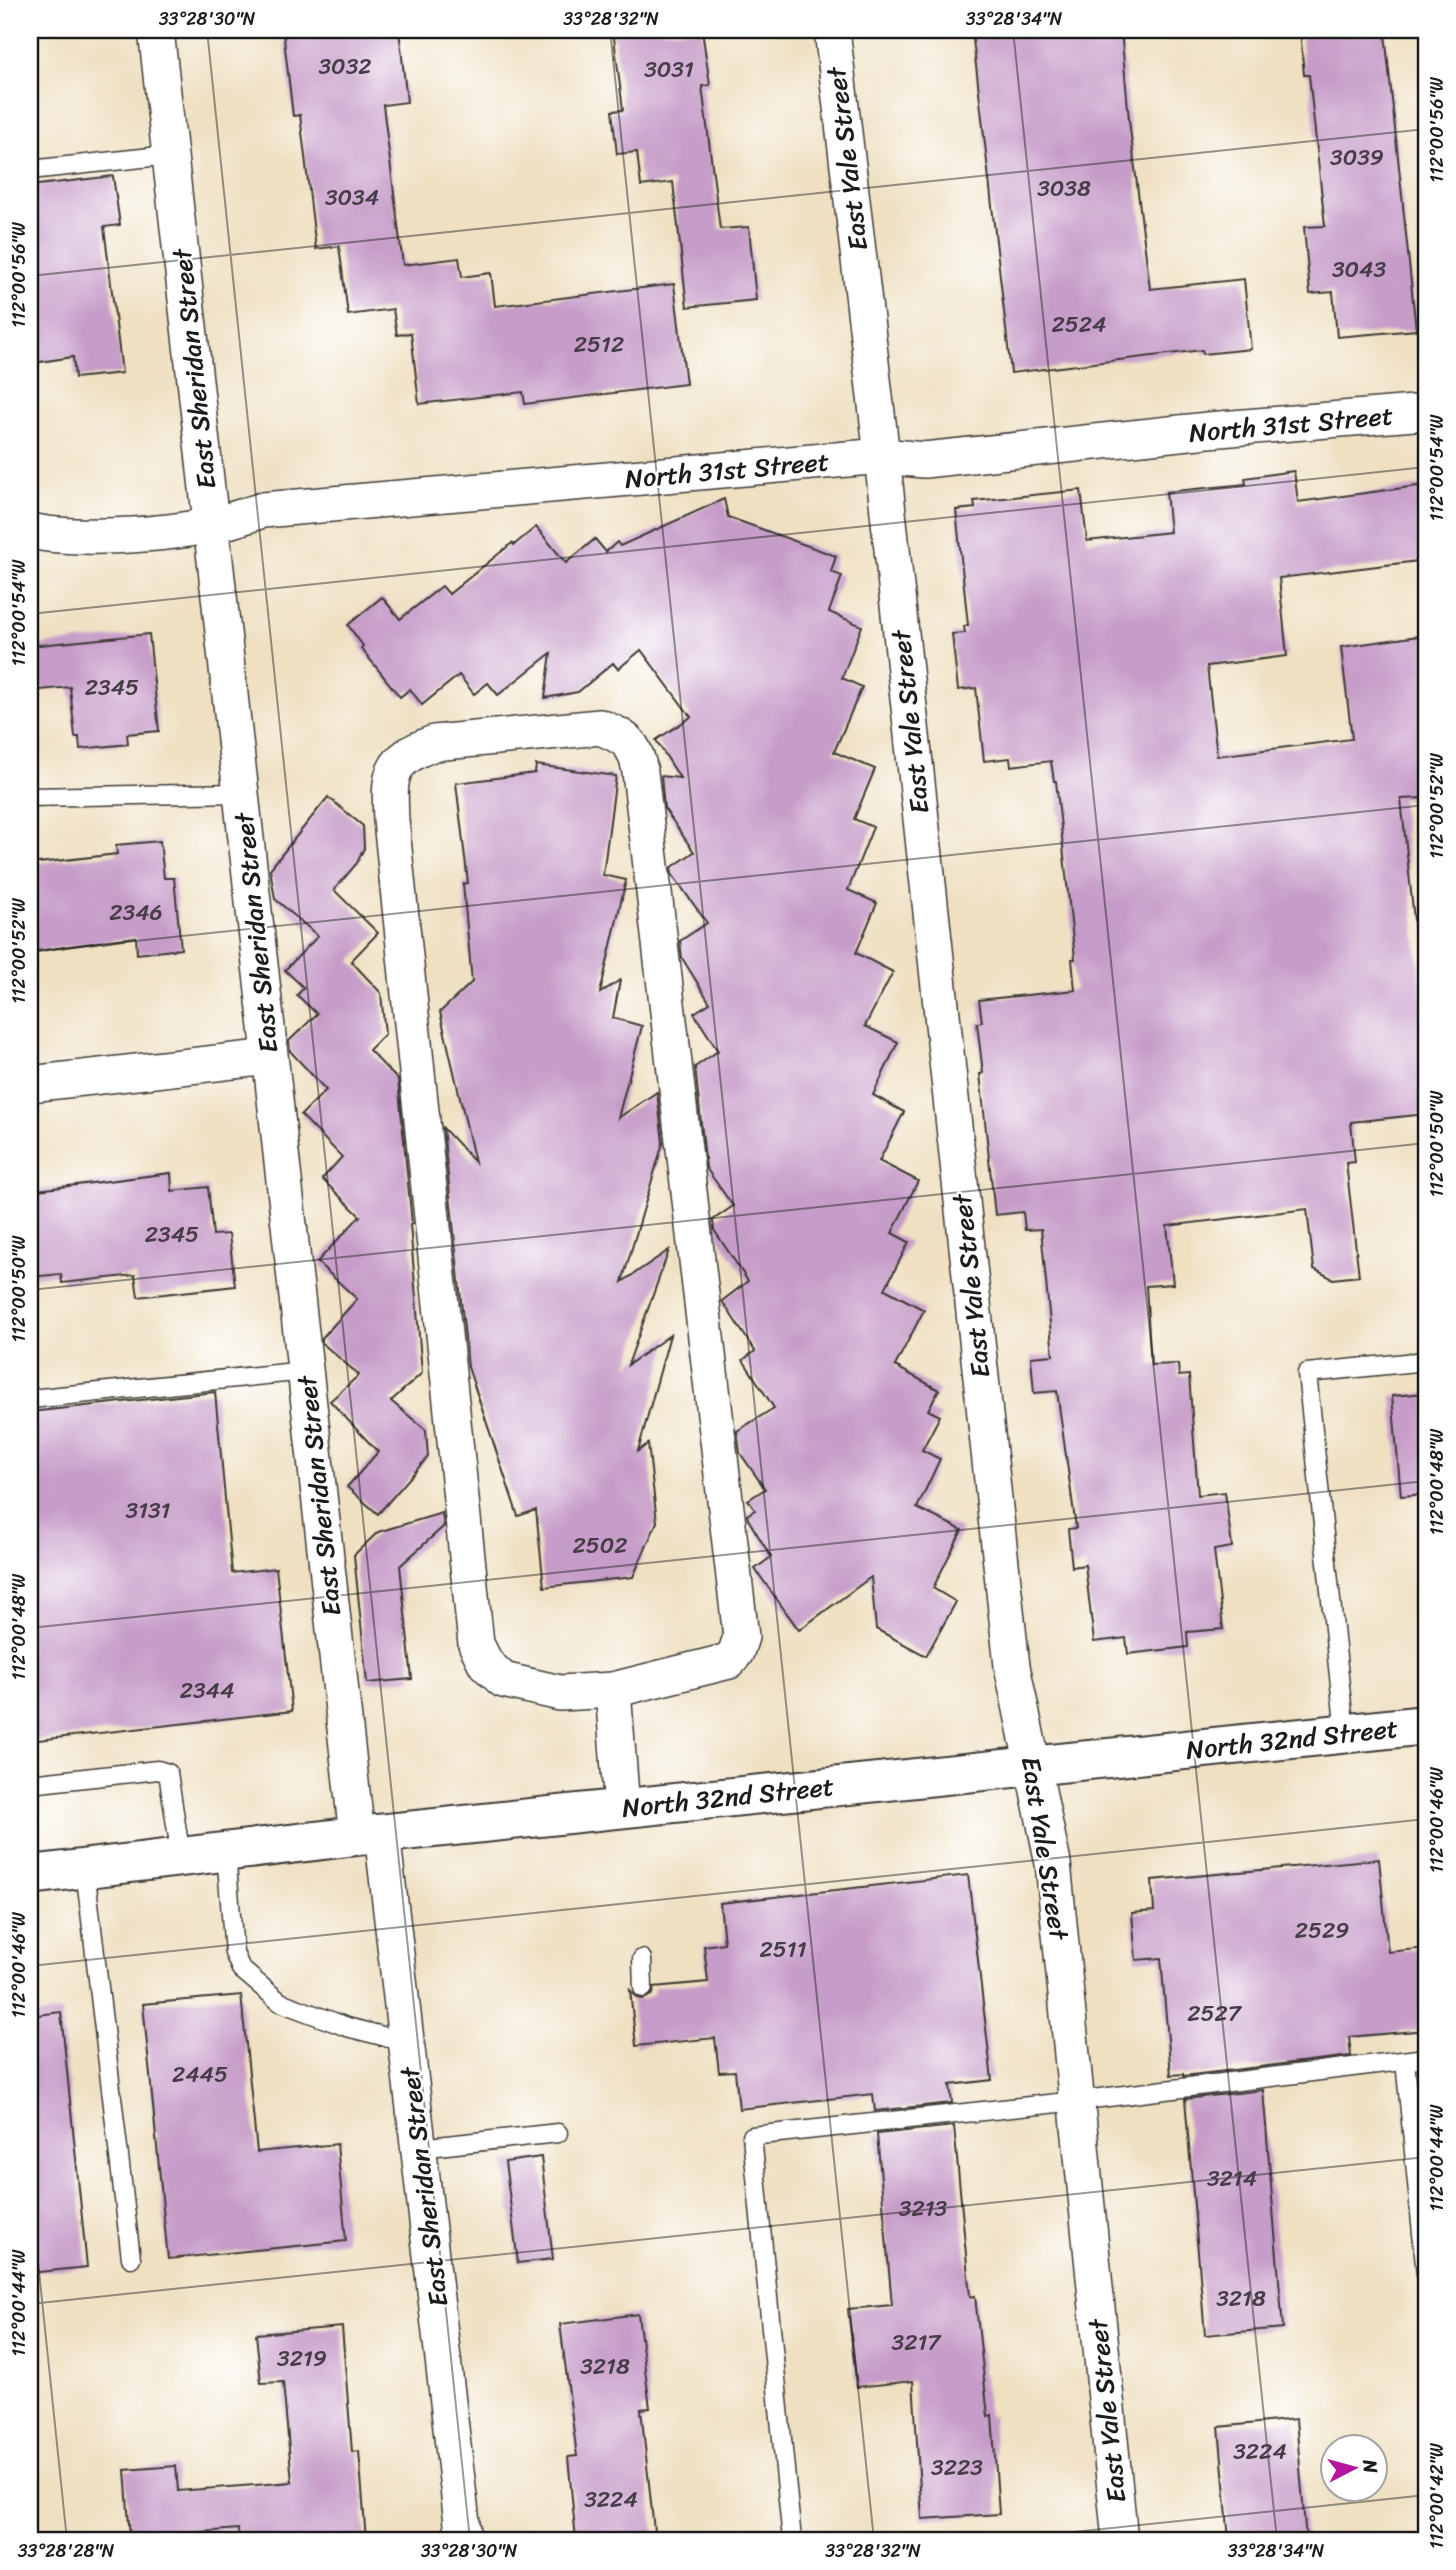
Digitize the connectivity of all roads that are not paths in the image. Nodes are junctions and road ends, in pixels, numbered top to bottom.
1 (156, 30) edge
2 (832, 30) edge
3 (170, 155) junction
4 (30, 170) edge
5 (1426, 412) edge
6 (882, 456) junction
7 (211, 525) junction
8 (30, 531) edge
9 (241, 793) junction
10 (30, 797) edge
11 (270, 1057) junction
12 (30, 1084) edge
13 (1426, 1361) edge
14 (305, 1371) junction
15 (30, 1399) edge
16 (613, 1690) junction
17 (1426, 1725) edge
18 (1345, 1733) junction
19 (1033, 1765) junction
20 (30, 1784) edge
21 (622, 1809) junction
22 (369, 1835) junction
23 (226, 1852) junction
24 (181, 1857) junction
25 (85, 1869) junction
26 (30, 1875) edge
27 (642, 1959) dead end
28 (643, 1988) dead end
29 (407, 2042) junction
30 (1426, 2058) edge
31 (1405, 2061) junction
32 (1076, 2101) junction
33 (558, 2133) dead end
34 (419, 2148) junction
35 (131, 2258) dead end
36 (1426, 2274) edge
37 (464, 2540) edge
38 (792, 2540) edge
39 (1119, 2540) edge

1 - 3 street, East Sheridan Street
2 - 6 street, East Yale Street
3 - 4 lane
3 - 7 street, East Sheridan Street
5 - 6 street, North 31st Street
6 - 7 street, North 31st Street
6 - 19 street, East Yale Street
7 - 8 street, North 31st Street
7 - 9 street, East Sheridan Street
9 - 10 lane
9 - 11 street, East Sheridan Street
11 - 12 street
11 - 14 street, East Sheridan Street
13 - 18 lane
14 - 15 lane
14 - 22 street, East Sheridan Street
16 - 16 street
16 - 21 street
17 - 18 main road, North 32nd Street
18 - 19 main road, North 32nd Street
19 - 21 main road, North 32nd Street
19 - 32 street, East Yale Street
20 - 24 lane
21 - 22 main road, North 32nd Street
22 - 23 main road, North 32nd Street
22 - 29 street, East Sheridan Street
23 - 24 main road, North 32nd Street
23 - 29 lane
24 - 25 main road, North 32nd Street
25 - 26 main road, North 32nd Street
25 - 35 lane
27 - 28 lane
29 - 34 street, East Sheridan Street
30 - 31 lane
31 - 32 lane
31 - 36 lane
32 - 38 lane
32 - 39 street, East Yale Street
33 - 34 lane
34 - 37 street, East Sheridan Street

